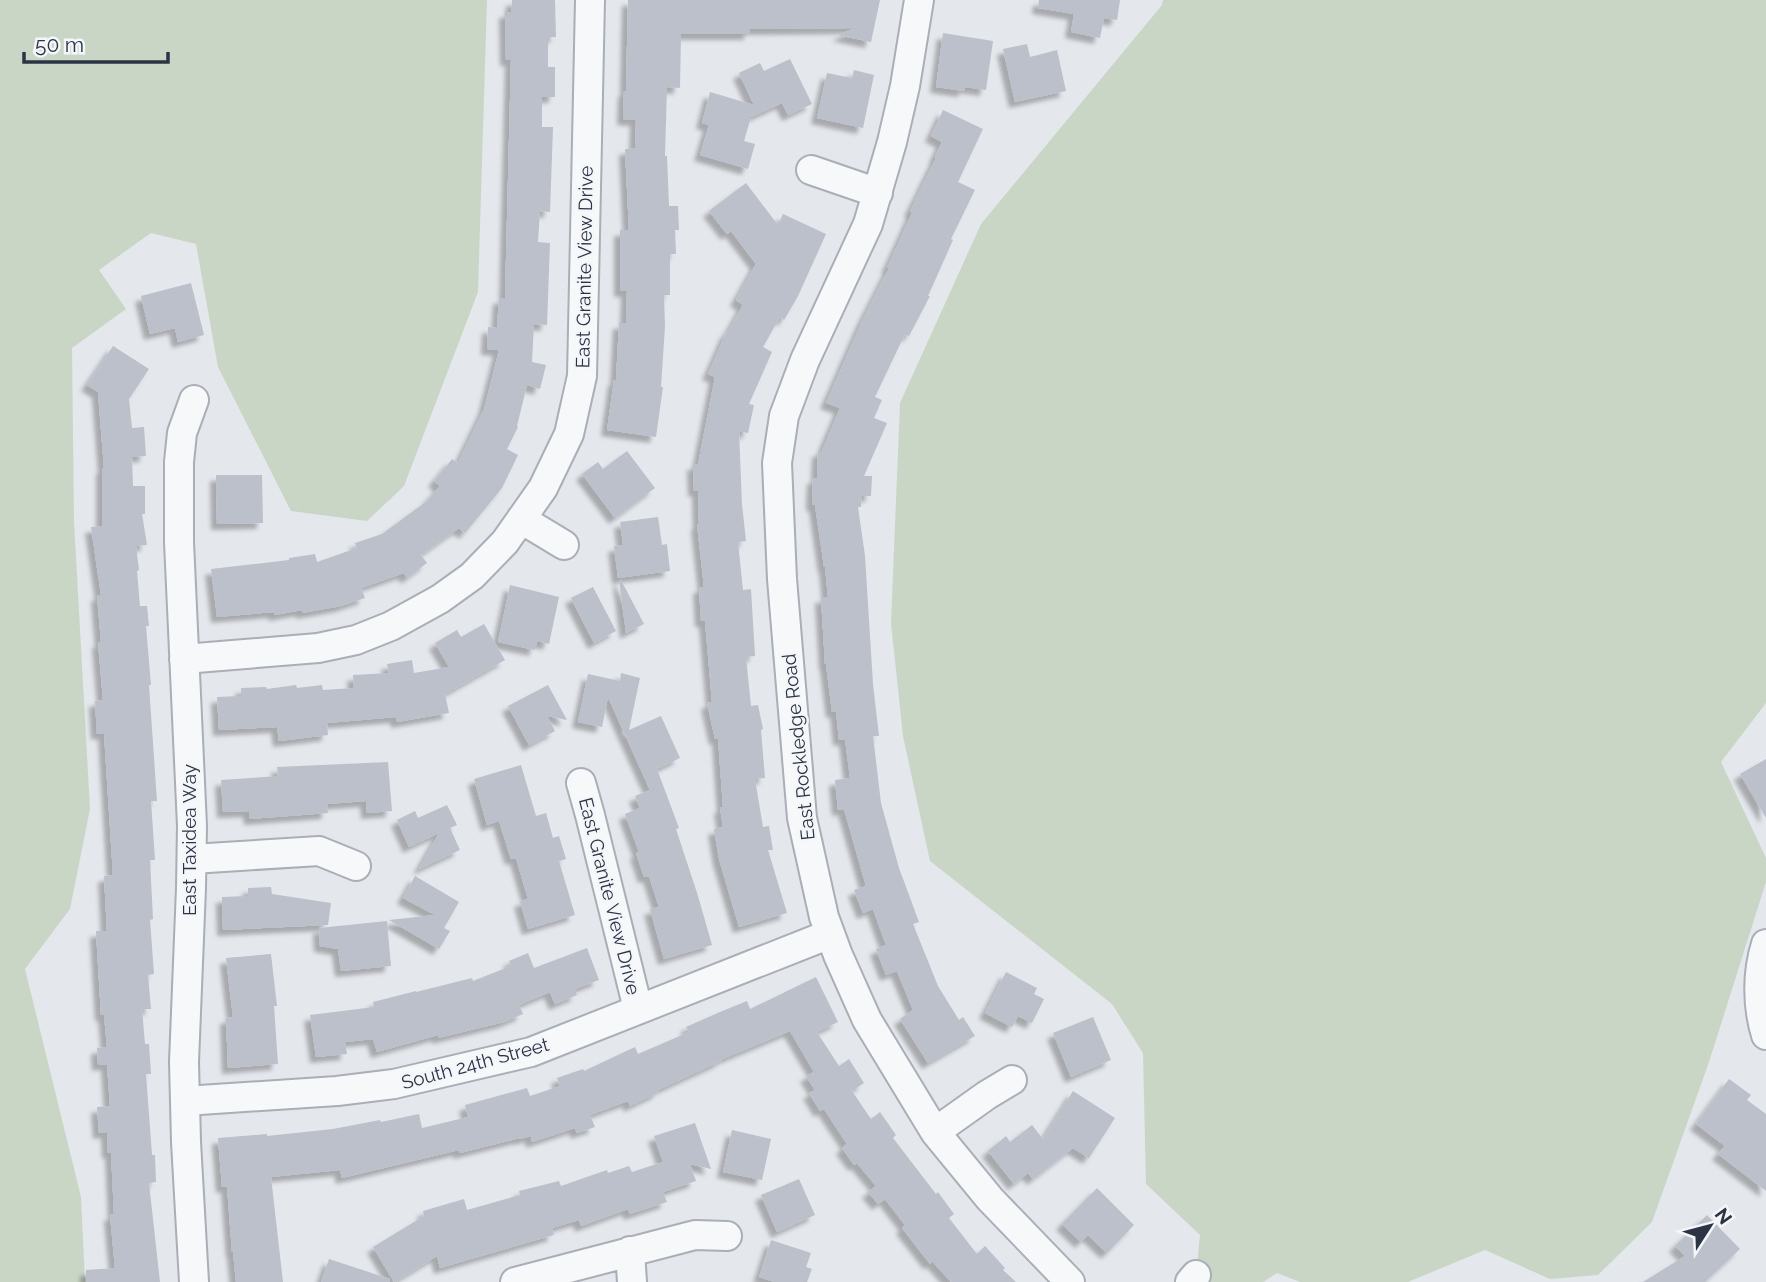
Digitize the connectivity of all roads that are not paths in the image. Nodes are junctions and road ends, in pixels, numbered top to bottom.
1 (590, 0) edge
2 (919, 0) edge
3 (811, 170) dead end
4 (878, 193) junction
5 (194, 400) dead end
6 (521, 519) junction
7 (564, 545) dead end
8 (184, 659) junction
9 (581, 783) dead end
10 (191, 859) junction
11 (356, 866) dead end
12 (830, 934) junction
13 (1766, 944) edge
14 (638, 1009) junction
15 (1766, 1035) edge
16 (1012, 1080) dead end
17 (185, 1101) junction
18 (935, 1132) junction
19 (727, 1236) dead end
20 (630, 1251) junction
21 (194, 1282) edge
22 (515, 1282) edge
23 (632, 1282) edge
24 (1070, 1282) edge

1 - 6 street, East Granite View Drive
2 - 4 street, East Rockledge Road
3 - 4 street
4 - 12 street, East Rockledge Road
5 - 8 street, East Taxidea Way
6 - 7 street
6 - 8 street, East Granite View Drive
8 - 10 street, East Taxidea Way
9 - 14 street, East Granite View Drive
10 - 11 street
10 - 17 street, East Taxidea Way
12 - 14 street, South 24th Street
12 - 18 street, East Rockledge Road
13 - 15 street
14 - 17 street, South 24th Street
16 - 18 street
17 - 21 street, East Taxidea Way
18 - 24 street, East Rockledge Road
19 - 20 street
20 - 22 street
20 - 23 street

